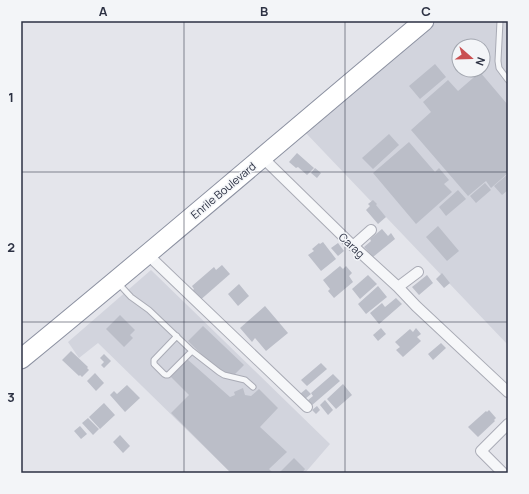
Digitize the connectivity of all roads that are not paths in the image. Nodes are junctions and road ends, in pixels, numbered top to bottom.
1 (424, 21) edge
2 (500, 21) edge
3 (508, 80) edge
4 (262, 157) junction
5 (371, 230) dead end
6 (353, 246) junction
7 (147, 254) junction
8 (418, 272) dead end
9 (107, 288) junction
10 (398, 288) junction
11 (177, 336) junction
12 (192, 350) junction
13 (21, 359) edge
14 (506, 386) edge
15 (253, 387) dead end
16 (308, 407) dead end
17 (508, 424) edge
18 (503, 473) edge

1 - 4 highway, Enrile Boulevard
2 - 3 lane
4 - 6 street, Carag
4 - 7 highway, Enrile Boulevard
5 - 6 street
6 - 10 street, Carag
7 - 9 highway, Enrile Boulevard
7 - 16 street
8 - 10 street
9 - 11 lane
9 - 13 highway, Enrile Boulevard
10 - 14 street, Carag
11 - 12 lane
11 - 12 lane
12 - 15 lane
17 - 18 street

